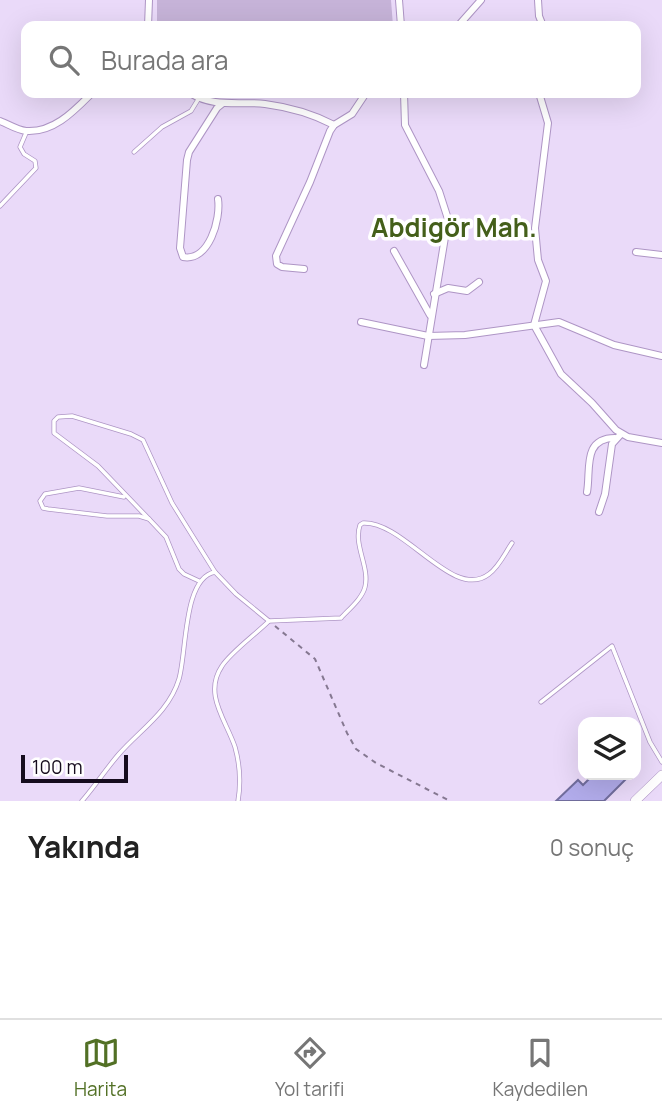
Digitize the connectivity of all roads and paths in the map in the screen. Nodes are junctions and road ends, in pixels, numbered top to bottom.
1 (149, 0) edge
2 (399, 0) edge
3 (481, 0) edge
4 (538, 0) edge
5 (148, 21) edge
6 (401, 21) edge
7 (462, 21) edge
8 (541, 21) edge
9 (87, 98) edge
10 (200, 98) joint
11 (363, 98) edge
12 (404, 98) edge
13 (540, 98) edge
14 (222, 104) junction
15 (0, 121) edge
16 (334, 125) junction
17 (27, 131) junction
18 (134, 152) dead end
19 (218, 199) dead end
20 (0, 206) edge
21 (394, 251) dead end
22 (636, 252) dead end
23 (662, 255) edge
24 (304, 269) dead end
25 (479, 282) dead end
26 (434, 294) junction
27 (431, 317) junction
28 (360, 322) dead end
29 (534, 325) junction
30 (428, 336) junction
31 (662, 356) edge
32 (424, 365) dead end
33 (618, 436) junction
34 (662, 443) edge
35 (587, 492) dead end
36 (127, 498) junction
37 (599, 512) dead end
38 (149, 519) junction
39 (512, 543) dead end
40 (215, 572) junction
41 (199, 581) junction
42 (269, 621) junction
43 (541, 702) dead end
44 (662, 762) edge
45 (662, 775) edge
46 (82, 801) edge
47 (238, 801) edge
48 (450, 801) edge
49 (635, 801) edge

1 - 5 street
2 - 6 street
3 - 7 street
4 - 8 street
9 - 17 street
10 - 14 street
10 - 18 lane
11 - 16 street
12 - 26 street
13 - 29 street
14 - 16 street
14 - 19 street
15 - 17 street
16 - 24 street
17 - 20 lane
21 - 27 street
22 - 23 street
25 - 26 street
26 - 27 street
27 - 30 street
28 - 30 street
29 - 30 street
29 - 31 street
29 - 33 street
30 - 32 street
33 - 34 street
33 - 35 street
33 - 37 street
36 - 38 lane
36 - 38 lane
36 - 40 lane
38 - 41 lane
39 - 42 lane
40 - 41 lane
40 - 42 lane
41 - 46 lane
42 - 47 lane
42 - 48 path
43 - 44 lane
45 - 49 main road

